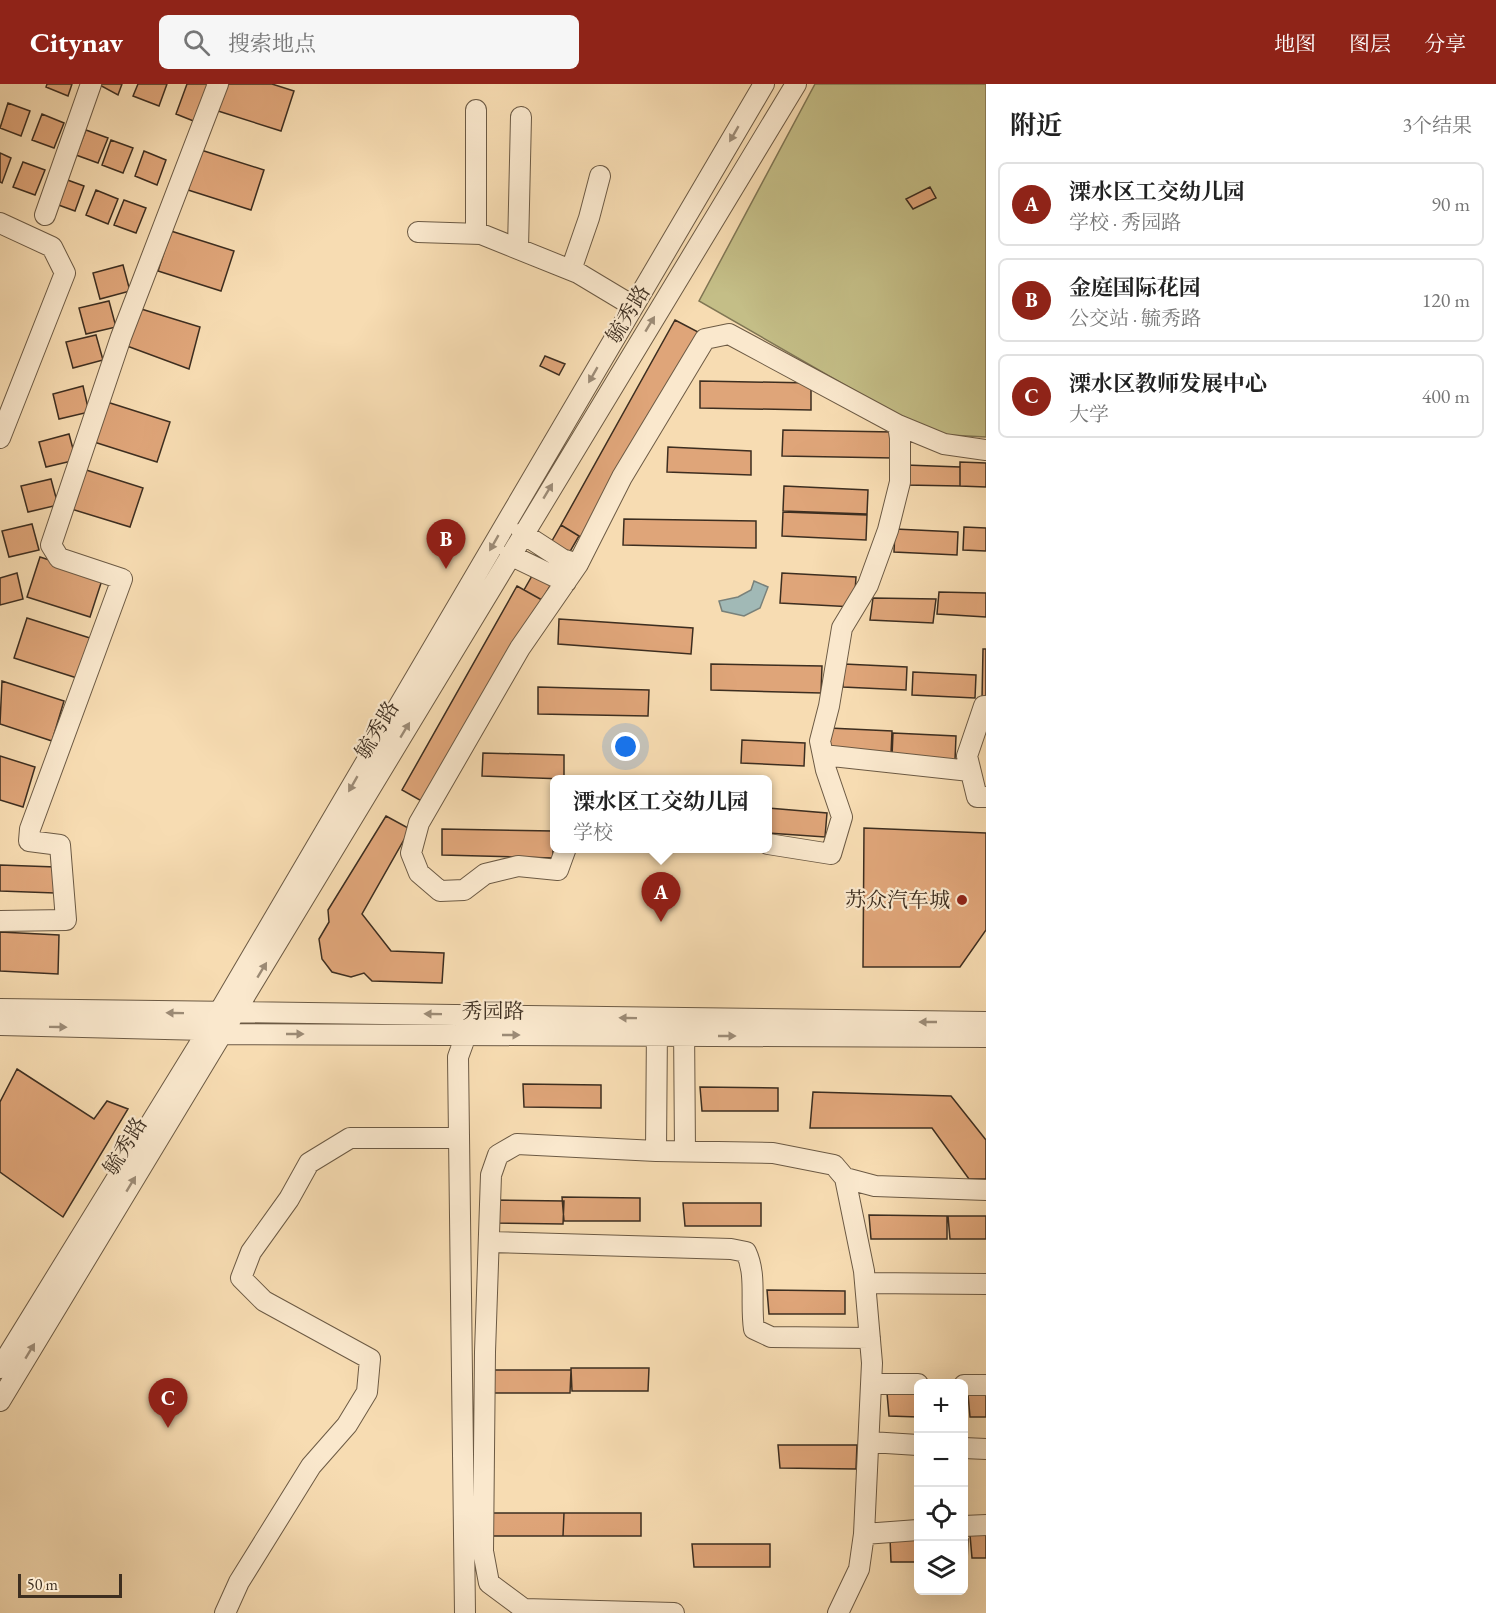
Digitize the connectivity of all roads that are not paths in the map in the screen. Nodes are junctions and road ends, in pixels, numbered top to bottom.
1 (91, 84) edge
2 (218, 84) edge
3 (764, 84) edge
4 (796, 84) edge
5 (476, 110) dead end
6 (521, 117) dead end
7 (600, 176) dead end
8 (45, 215) dead end
9 (0, 223) edge
10 (418, 232) dead end
11 (476, 234) junction
12 (518, 248) junction
13 (571, 270) junction
14 (633, 306) junction
15 (898, 425) junction
16 (0, 438) edge
17 (986, 450) edge
18 (522, 533) junction
19 (510, 555) junction
20 (578, 564) junction
21 (566, 582) junction
22 (986, 706) edge
23 (823, 755) junction
24 (970, 771) junction
25 (986, 797) edge
26 (772, 845) edge
27 (564, 853) edge
28 (0, 921) edge
29 (0, 1009) edge
30 (228, 1012) junction
31 (986, 1022) edge
32 (0, 1025) edge
33 (656, 1027) junction
34 (684, 1027) junction
35 (214, 1032) junction
36 (466, 1035) junction
37 (986, 1037) edge
38 (459, 1138) junction
39 (657, 1151) junction
40 (685, 1151) junction
41 (845, 1178) junction
42 (986, 1190) edge
43 (489, 1242) junction
44 (865, 1283) junction
45 (986, 1284) edge
46 (870, 1338) junction
47 (0, 1368) edge
48 (872, 1384) junction
49 (914, 1384) edge
50 (968, 1385) edge
51 (986, 1385) edge
52 (0, 1401) edge
53 (870, 1442) junction
54 (914, 1445) edge
55 (968, 1448) edge
56 (986, 1449) edge
57 (986, 1525) edge
58 (968, 1526) edge
59 (914, 1530) edge
60 (864, 1534) junction
61 (225, 1613) edge
62 (465, 1613) edge
63 (674, 1613) edge
64 (838, 1613) edge

1 - 8 street
2 - 28 street
3 -> 14 street, 毓秀路
18 -> 4 street, 毓秀路
5 - 11 street
6 - 12 street
7 - 13 street
9 - 16 street
10 - 11 street
11 - 12 street
12 - 13 street
13 - 14 street
14 -> 30 street, 毓秀路
15 - 17 street
15 - 20 street
15 - 23 street
18 - 19 street, 毓秀路
18 - 20 street
19 - 21 street
30 -> 19 street, 毓秀路
20 - 21 street
21 - 27 street
22 - 24 street
23 - 24 street
23 - 26 street
24 - 25 street
30 -> 29 street, 秀园路
33 -> 30 street, 秀园路
30 - 35 street, 毓秀路
31 -> 34 street, 秀园路
32 -> 35 street, 秀园路
33 - 34 street, 秀园路
36 -> 33 street, 秀园路
33 - 39 street
34 -> 37 street, 秀园路
34 - 40 street
35 -> 36 street, 秀园路
35 - 47 street, 毓秀路
52 -> 35 street, 毓秀路
36 - 38 street
38 - 61 street
38 - 62 street
39 - 40 street
39 - 43 street
40 - 41 street
41 - 42 street
41 - 44 street
43 - 46 street
43 - 63 street
44 - 45 street
44 - 46 street
46 - 48 street
48 - 49 street
48 - 53 street
50 - 51 street
53 - 54 street
53 - 60 street
55 - 56 street
57 - 58 street
59 - 60 street
60 - 64 street

